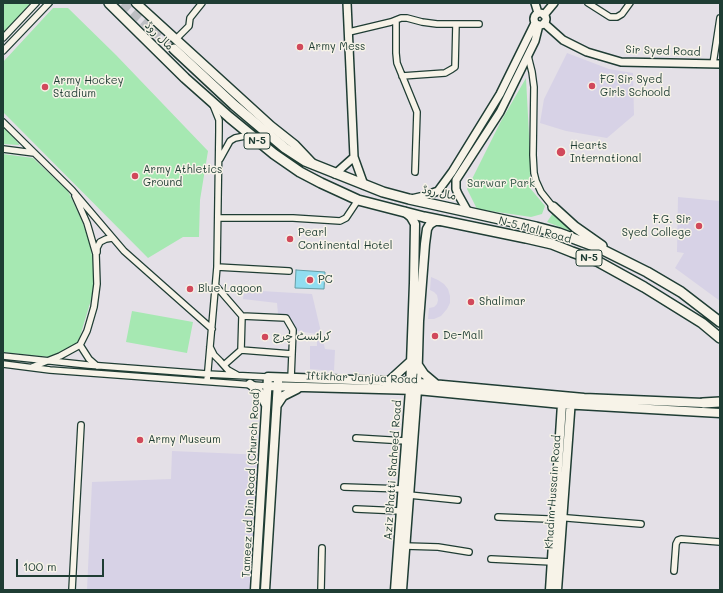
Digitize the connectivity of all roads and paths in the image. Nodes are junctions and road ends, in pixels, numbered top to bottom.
1 (36, 3) edge
2 (49, 3) edge
3 (109, 3) edge
4 (136, 3) edge
5 (202, 3) edge
6 (347, 3) edge
7 (535, 3) edge
8 (554, 3) edge
9 (588, 3) edge
10 (630, 3) edge
11 (541, 14) junction
12 (720, 18) edge
13 (396, 20) junction
14 (539, 23) junction
15 (456, 24) junction
16 (479, 24) dead end
17 (349, 32) junction
18 (178, 37) dead end
19 (3, 38) edge
20 (174, 49) tunnel mouth
21 (3, 51) edge
22 (528, 56) junction
23 (717, 64) edge
24 (402, 76) junction
25 (213, 103) junction
26 (3, 122) edge
27 (250, 135) junction
28 (3, 149) edge
29 (35, 153) junction
30 (354, 157) junction
31 (219, 160) junction
32 (313, 165) junction
33 (415, 172) dead end
34 (335, 174) junction
35 (364, 185) junction
36 (72, 190) junction
37 (409, 199) junction
38 (358, 200) junction
39 (553, 207) joint
40 (405, 212) junction
41 (468, 212) junction
42 (218, 218) junction
43 (441, 221) junction
44 (112, 238) junction
45 (96, 254) junction
46 (616, 256) junction
47 (217, 267) junction
48 (289, 271) dead end
49 (661, 281) junction
50 (216, 286) junction
51 (653, 292) junction
52 (710, 314) junction
53 (242, 316) junction
54 (720, 322) edge
55 (702, 323) junction
56 (212, 329) junction
57 (720, 338) edge
58 (80, 345) junction
59 (210, 347) junction
60 (241, 350) junction
61 (292, 354) junction
62 (3, 356) edge
63 (46, 361) junction
64 (414, 363) junction
65 (3, 364) edge
66 (224, 365) junction
67 (97, 366) junction
68 (30, 368) junction
69 (207, 374) junction
70 (239, 376) junction
71 (268, 377) junction
72 (278, 377) junction
73 (291, 378) junction
74 (207, 381) junction
75 (388, 382) junction
76 (250, 384) junction
77 (268, 386) junction
78 (438, 386) junction
79 (277, 387) junction
80 (414, 387) junction
81 (299, 388) junction
82 (568, 402) junction
83 (703, 402) joint
84 (720, 402) edge
85 (266, 405) junction
86 (276, 406) junction
87 (720, 413) edge
88 (80, 424) dead end
89 (356, 438) dead end
90 (406, 441) junction
91 (344, 488) dead end
92 (402, 489) junction
93 (409, 495) junction
94 (458, 500) dead end
95 (356, 509) dead end
96 (401, 511) junction
97 (498, 517) dead end
98 (558, 518) junction
99 (641, 524) dead end
100 (720, 542) edge
101 (405, 546) junction
102 (322, 548) dead end
103 (469, 552) dead end
104 (491, 559) dead end
105 (552, 562) junction
106 (674, 571) dead end
107 (255, 589) edge
108 (72, 590) edge
109 (265, 590) edge
110 (321, 590) edge
111 (395, 590) edge
112 (402, 590) edge
113 (550, 590) edge
114 (557, 590) edge

1 - 19 street
2 - 21 street
3 - 25 highway, مال روڈ / N-5
4 - 32 main road
5 - 18 street
6 - 17 street
7 - 11 street
8 - 11 street
9 - 10 street
11 - 14 street
11 - 14 street
12 - 23 street
13 - 15 street
13 - 17 street
13 - 24 street
14 - 22 street
14 - 23 street, Sir Syed Road
14 - 37 street
15 - 16 street
15 - 24 street
17 - 30 street
20 - 32 highway, مال روڈ / N-5
22 - 39 street
22 - 41 street
24 - 33 street
25 - 27 highway, مال روڈ / N-5
25 - 31 street
26 - 29 street
27 - 31 street
27 - 38 highway, مال روڈ / N-5
28 - 29 street
29 - 36 street
30 - 34 street
30 - 35 street
31 - 42 street
32 - 34 highway, مال روڈ / N-5
34 - 35 highway, مال روڈ / N-5
35 - 37 highway, مال روڈ / N-5
36 - 44 street
36 - 45 street
37 - 41 highway, مال روڈ / N-5
38 - 40 highway, مال روڈ / N-5
38 - 42 street
39 - 46 highway
40 - 43 highway, مال روڈ / N-5
40 - 64 main road, Aziz Bhatti Shaheed Road
41 - 46 highway, مال روڈ / N-5
42 - 47 street
43 - 51 highway, N-5 Mall Road / N-5
43 - 64 main road, Aziz Bhatti Shaheed Road
44 - 45 street
44 - 56 street
45 - 58 street
46 - 49 highway, مال روڈ / N-5
47 - 48 street
47 - 50 street
49 - 51 highway
49 - 52 highway, مال روڈ / N-5
50 - 53 street
50 - 56 street
51 - 55 highway, N-5 Mall Road / N-5
52 - 54 highway, مال روڈ / N-5
52 - 55 highway
53 - 60 street
53 - 61 street
55 - 57 highway, N-5 Mall Road / N-5
56 - 59 street
58 - 63 street
58 - 67 street
59 - 66 street
59 - 69 street
60 - 61 street
60 - 66 street
61 - 73 street
62 - 63 street, Iftikhar Janjua Road
63 - 67 street, Iftikhar Janjua Road
63 - 68 street
64 - 75 main road
64 - 78 main road
64 - 80 main road, Aziz Bhatti Shaheed Road
65 - 68 street, Iftikhar Janjua Road
66 - 70 street
67 - 69 street, Iftikhar Janjua Road
68 - 74 street, Iftikhar Janjua Road
69 - 70 street, Iftikhar Janjua Road
69 - 74 street
70 - 71 street, Iftikhar Janjua Road
71 - 72 main road, Iftikhar Janjua Road
71 - 77 main road, Tameez ud Din Road (Church Road)
72 - 73 main road, Iftikhar Janjua Road
72 - 79 main road, Tameez ud Din Road (Church Road)
73 - 75 main road, Iftikhar Janjua Road
74 - 76 street, Iftikhar Janjua Road
75 - 80 main road, Iftikhar Janjua Road
76 - 77 street, Iftikhar Janjua Road
76 - 85 main road
77 - 79 main road, Iftikhar Janjua Road
77 - 85 main road, Tameez ud Din Road (Church Road)
78 - 80 main road, Iftikhar Janjua Road
78 - 82 main road, Iftikhar Janjua Road
79 - 81 main road, Iftikhar Janjua Road
79 - 86 main road, Tameez ud Din Road (Church Road)
80 - 81 main road, Iftikhar Janjua Road
80 - 82 main road, Iftikhar Janjua Road
80 - 90 main road, Aziz Bhatti Shaheed Road
80 - 93 main road, Aziz Bhatti Shaheed Road
81 - 86 main road
82 - 83 main road, Iftikhar Janjua Road
82 - 87 main road, Iftikhar Janjua Road
82 - 98 main road, Khadim Hussain Road
83 - 84 highway
85 - 107 main road, Tameez ud Din Road (Church Road)
86 - 109 main road, Tameez ud Din Road (Church Road)
88 - 108 street
89 - 90 street
90 - 92 main road, Aziz Bhatti Shaheed Road
91 - 92 street
92 - 96 main road, Aziz Bhatti Shaheed Road
93 - 94 street
93 - 101 main road, Aziz Bhatti Shaheed Road
95 - 96 street
96 - 111 main road, Aziz Bhatti Shaheed Road
97 - 98 street
98 - 99 street
98 - 105 main road, Khadim Hussain Road
98 - 114 main road, Khadim Hussain Road
100 - 106 street
101 - 103 street
101 - 112 main road, Aziz Bhatti Shaheed Road
102 - 110 street
104 - 105 street
105 - 113 main road, Khadim Hussain Road

